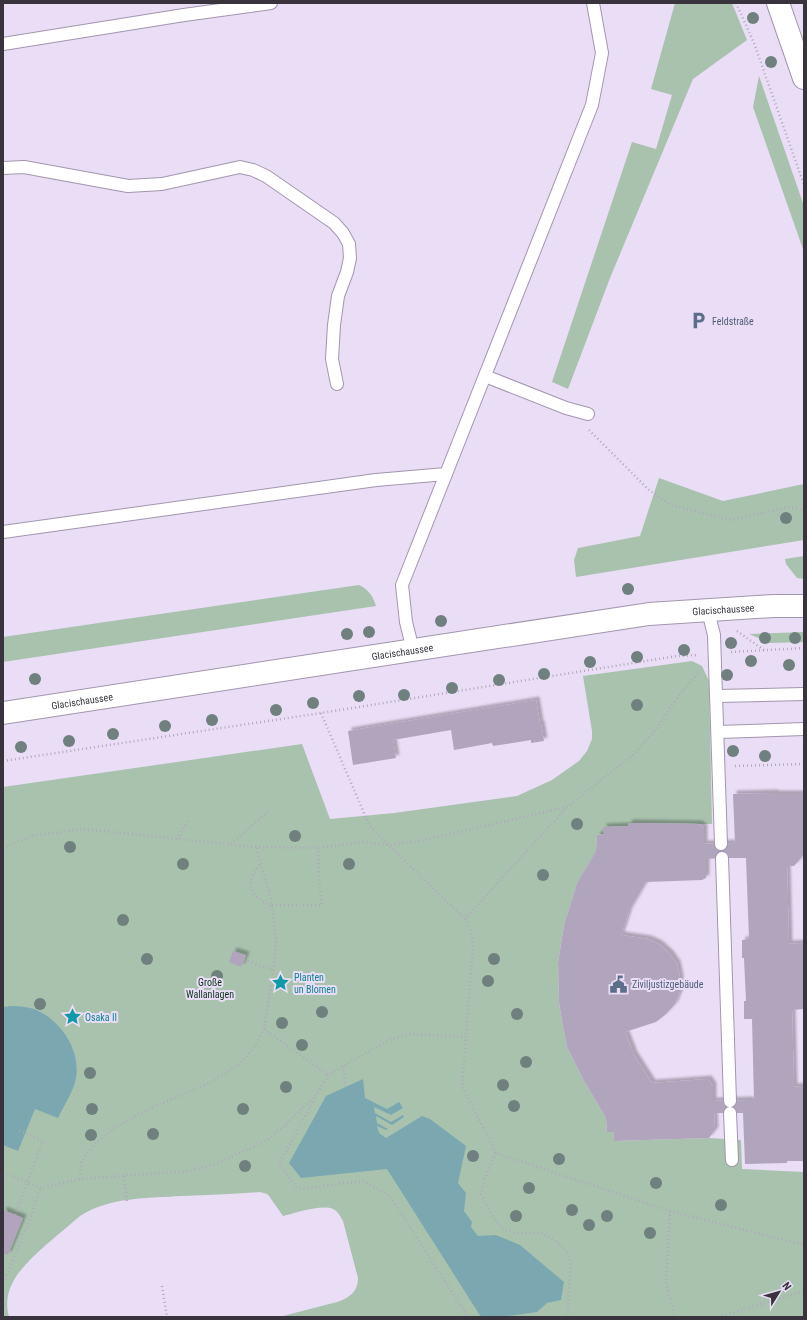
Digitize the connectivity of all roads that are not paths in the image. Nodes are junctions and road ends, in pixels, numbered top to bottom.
1 (182, 3) edge
2 (271, 3) edge
3 (593, 3) edge
4 (778, 3) edge
5 (184, 15) junction
6 (3, 44) edge
7 (804, 78) edge
8 (3, 168) edge
9 (485, 376) junction
10 (336, 384) dead end
11 (588, 414) dead end
12 (446, 474) junction
13 (3, 532) edge
14 (804, 606) edge
15 (708, 611) junction
16 (413, 650) junction
17 (804, 694) edge
18 (717, 696) junction
19 (3, 713) edge
20 (804, 729) edge
21 (718, 732) junction
22 (721, 844) dead end
23 (722, 858) dead end
24 (730, 1101) dead end
25 (730, 1113) dead end
26 (732, 1160) dead end

1 - 5 lane
2 - 5 lane
3 - 9 lane
4 - 7 street
5 - 6 lane
8 - 10 lane
9 - 11 lane
9 - 12 lane
12 - 13 lane
12 - 16 lane
14 - 15 street, Glacischaussee
15 - 16 street, Glacischaussee
15 - 18 lane
16 - 19 street, Glacischaussee
17 - 18 lane
18 - 21 lane
20 - 21 lane
21 - 22 lane
23 - 24 lane
25 - 26 lane

